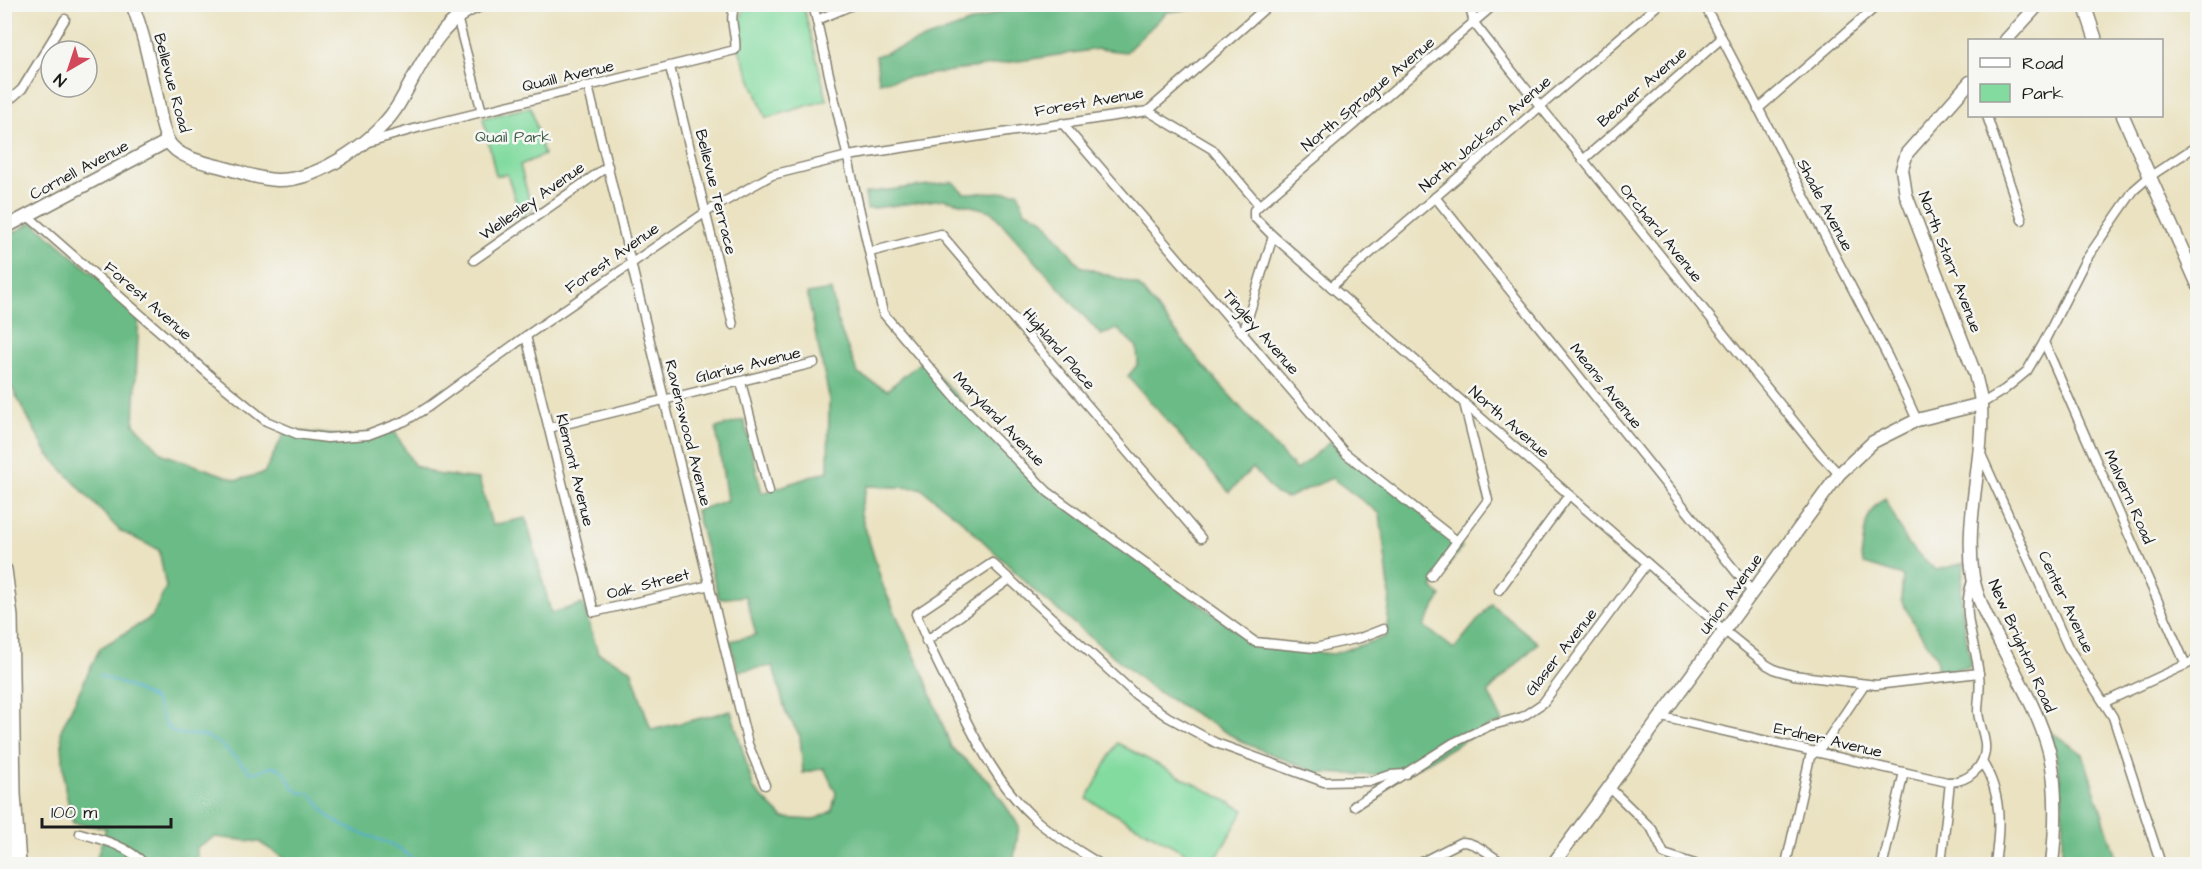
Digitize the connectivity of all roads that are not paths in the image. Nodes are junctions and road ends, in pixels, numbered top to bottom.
1 (132, 4) edge
2 (483, 4) edge
3 (737, 4) edge
4 (813, 4) edge
5 (855, 4) edge
6 (1270, 4) edge
7 (1469, 4) edge
8 (1495, 4) edge
9 (1659, 4) edge
10 (1704, 4) edge
11 (1879, 4) edge
12 (2039, 4) edge
13 (2084, 4) edge
14 (457, 17) junction
15 (65, 19) dead end
16 (817, 20) junction
17 (1474, 23) junction
18 (1722, 38) junction
19 (2008, 39) edge
20 (2096, 39) edge
21 (670, 67) junction
22 (1968, 84) edge
23 (588, 86) junction
24 (4, 101) edge
25 (1540, 107) junction
26 (1758, 109) junction
27 (1148, 111) junction
28 (482, 112) junction
29 (1987, 117) edge
30 (2123, 117) edge
31 (1062, 123) junction
32 (168, 141) junction
33 (362, 143) junction
34 (2198, 145) edge
35 (848, 156) junction
36 (1583, 160) junction
37 (608, 166) junction
38 (2148, 177) junction
39 (1435, 197) junction
40 (1259, 204) junction
41 (706, 212) junction
42 (28, 216) junction
43 (2022, 220) dead end
44 (4, 228) edge
45 (1273, 236) junction
46 (870, 252) junction
47 (474, 260) dead end
48 (631, 264) junction
49 (2198, 285) edge
50 (1331, 287) junction
51 (733, 325) dead end
52 (1243, 334) junction
53 (526, 336) junction
54 (2044, 342) junction
55 (814, 363) dead end
56 (741, 382) junction
57 (664, 401) junction
58 (1464, 403) junction
59 (1981, 404) junction
60 (1917, 420) junction
61 (549, 428) junction
62 (1980, 452) junction
63 (1839, 474) junction
64 (769, 491) dead end
65 (1569, 495) junction
66 (1201, 538) dead end
67 (1457, 541) junction
68 (1647, 563) junction
69 (4, 570) edge
70 (1431, 576) dead end
71 (1010, 579) junction
72 (1973, 579) junction
73 (710, 585) junction
74 (1499, 590) dead end
75 (1753, 593) junction
76 (594, 612) joint
77 (1383, 629) dead end
78 (1725, 631) junction
79 (926, 641) junction
80 (2198, 659) edge
81 (2186, 665) junction
82 (1979, 673) junction
83 (1864, 685) junction
84 (2105, 702) junction
85 (1662, 717) junction
86 (1814, 753) junction
87 (1982, 762) junction
88 (1904, 772) junction
89 (1406, 774) junction
90 (1950, 782) junction
91 (765, 786) dead end
92 (1610, 788) junction
93 (1354, 806) dead end
94 (80, 833) dead end
95 (18, 864) edge
96 (145, 864) edge
97 (1101, 864) edge
98 (1418, 864) edge
99 (1504, 864) edge
100 (1553, 864) edge
101 (1695, 864) edge
102 (1786, 864) edge
103 (1883, 864) edge
104 (1941, 864) edge
105 (1995, 864) edge
106 (2052, 864) edge
107 (2161, 864) edge

1 - 32 street, Bellevue Road
2 - 14 street
3 - 21 street, Quaill Avenue
4 - 16 street, Maryland Avenue
5 - 16 street
6 - 27 street, Forest Avenue
7 - 17 street, Orchard Avenue
8 - 17 street, North Sprague Avenue
9 - 25 street, North Jackson Avenue
10 - 18 street, Shade Avenue
11 - 26 street
12 - 19 street
13 - 20 street
14 - 28 street
14 - 33 street, Bellevue Road
15 - 24 street
16 - 35 street, Maryland Avenue
17 - 25 street, Orchard Avenue
17 - 40 street, North Sprague Avenue
18 - 26 street, Shade Avenue
18 - 36 street, Beaver Avenue
21 - 23 street, Quaill Avenue
21 - 41 street, Bellevue Terrace
22 - 59 street, North Starr Avenue
23 - 28 street, Quaill Avenue
23 - 37 street, Ravenswood Avenue
25 - 36 street, Orchard Avenue
25 - 39 street, North Jackson Avenue
26 - 60 street, Shade Avenue
27 - 31 street, Forest Avenue
27 - 40 street
28 - 33 street, Quaill Avenue
29 - 43 street
30 - 38 street
31 - 35 street, Forest Avenue
31 - 52 street, Tingley Avenue
32 - 33 street, Bellevue Road
32 - 42 street, Cornell Avenue
34 - 38 street
35 - 41 street, Forest Avenue
35 - 46 street, Maryland Avenue
36 - 63 street, Orchard Avenue
37 - 47 street, Wellesley Avenue
37 - 48 street, Ravenswood Avenue
38 - 49 street
38 - 54 street
39 - 50 street, North Jackson Avenue
39 - 75 street, Means Avenue
40 - 45 street, North Avenue
41 - 48 street, Forest Avenue
41 - 51 street, Bellevue Terrace
42 - 44 street, Cornell Avenue
42 - 53 street, Forest Avenue
45 - 50 street, North Avenue
45 - 52 street
46 - 66 street, Highland Place
46 - 77 street, Maryland Avenue
48 - 53 street, Forest Avenue
48 - 57 street, Ravenswood Avenue
50 - 58 street, North Avenue
52 - 67 street, Tingley Avenue
53 - 61 street, Klemont Avenue
54 - 59 street
54 - 81 street, Malvern Road
55 - 56 street, Glarius Avenue
56 - 57 street, Glarius Avenue
56 - 64 street
57 - 61 street, Glarius Avenue
57 - 73 street, Ravenswood Avenue
58 - 65 street, North Avenue
58 - 67 street
59 - 60 street, Union Avenue
59 - 62 street, New Brighton Road
60 - 63 street, Union Avenue
61 - 76 street, Klemont Avenue
62 - 72 street, New Brighton Road
62 - 84 street, Center Avenue
63 - 75 street, Union Avenue
65 - 68 street, North Avenue
65 - 74 street
67 - 70 street
68 - 78 street, North Avenue
68 - 89 street, Glaser Avenue
69 - 95 highway
71 - 79 street
71 - 79 street
71 - 89 street
72 - 82 street
72 - 106 street, New Brighton Road
73 - 76 street, Oak Street
73 - 91 street, Ravenswood Avenue
75 - 78 street, Union Avenue
78 - 83 street, North Avenue
78 - 85 street, Union Avenue
79 - 97 street
80 - 81 street
81 - 84 street
82 - 83 street, North Avenue
82 - 87 street
83 - 86 street
84 - 107 street, Center Avenue
85 - 86 street, Erdner Avenue
85 - 92 street, Union Avenue
86 - 88 street, Erdner Avenue
86 - 102 street
87 - 90 street
87 - 105 street
88 - 90 street, Erdner Avenue
88 - 103 street
89 - 93 street, Glaser Avenue
90 - 104 street
92 - 100 street, Union Avenue
92 - 101 street
94 - 96 street
98 - 99 street

